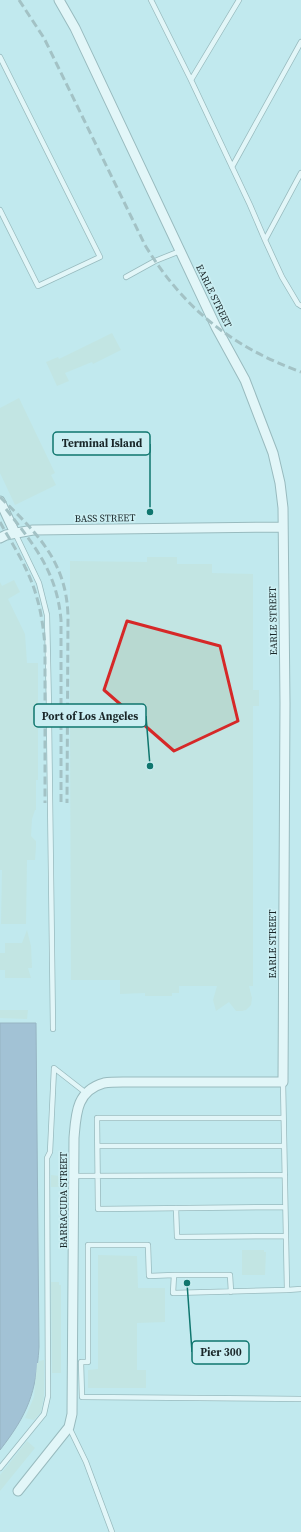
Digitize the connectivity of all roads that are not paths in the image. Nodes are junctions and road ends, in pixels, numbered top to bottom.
1 (59, 0) edge
2 (151, 0) edge
3 (239, 0) edge
4 (301, 42) edge
5 (0, 57) edge
6 (191, 80) junction
7 (232, 167) junction
8 (301, 173) edge
9 (0, 210) edge
10 (265, 240) junction
11 (180, 251) junction
12 (126, 277) dead end
13 (301, 306) edge
14 (0, 501) edge
15 (282, 527) junction
16 (15, 533) junction
17 (0, 538) edge
18 (49, 709) dead end
19 (49, 720) dead end
20 (53, 1029) dead end
21 (282, 1082) junction
22 (86, 1094) junction
23 (283, 1118) junction
24 (98, 1146) junction
25 (284, 1146) junction
26 (74, 1176) junction
27 (98, 1176) junction
28 (285, 1176) junction
29 (285, 1207) junction
30 (176, 1208) junction
31 (286, 1236) junction
32 (174, 1276) junction
33 (287, 1290) junction
34 (301, 1290) edge
35 (231, 1292) junction
36 (301, 1399) edge
37 (69, 1427) junction
38 (0, 1468) edge
39 (18, 1490) dead end
40 (112, 1532) edge

1 - 11 street, EARLE STREET
2 - 6 lane
3 - 6 lane
4 - 7 lane
5 - 9 lane
6 - 7 lane
7 - 10 lane
8 - 10 lane
10 - 13 lane
11 - 12 lane
11 - 15 street, EARLE STREET
14 - 16 street
15 - 16 street, BASS STREET
15 - 21 street, EARLE STREET
16 - 17 street, BASS STREET
16 - 18 lane
19 - 20 lane
21 - 22 street, BARRACUDA STREET
21 - 23 lane, EARLE STREET
22 - 26 street, BARRACUDA STREET
22 - 38 lane
23 - 24 lane
23 - 25 lane, EARLE STREET
24 - 25 lane
24 - 27 lane
25 - 28 lane, EARLE STREET
26 - 27 lane
26 - 37 street, BARRACUDA STREET
27 - 28 lane
27 - 30 lane
28 - 29 lane, EARLE STREET
29 - 30 lane
29 - 31 lane, EARLE STREET
30 - 31 lane
31 - 33 lane, EARLE STREET
32 - 35 lane
32 - 35 lane
32 - 36 lane
33 - 34 lane
33 - 35 lane
37 - 39 street
37 - 40 lane

